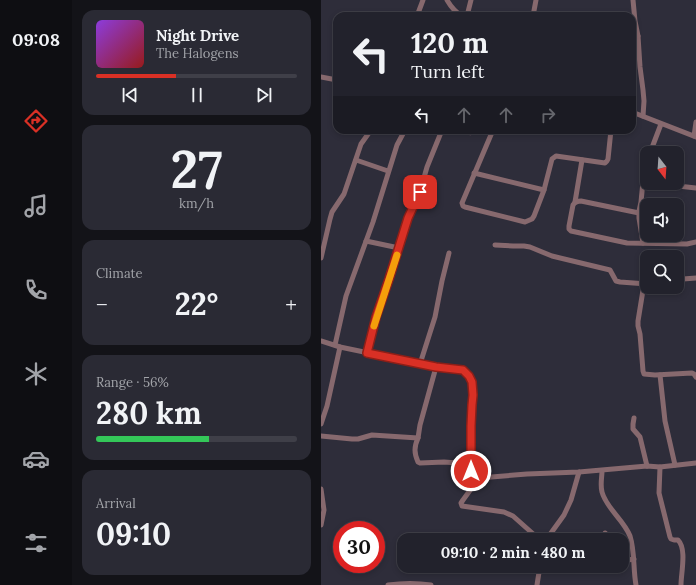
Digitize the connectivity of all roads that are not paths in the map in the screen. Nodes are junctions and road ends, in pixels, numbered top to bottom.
1 (423, 0) edge
2 (447, 0) edge
3 (471, 0) edge
4 (536, 0) edge
5 (633, 0) edge
6 (418, 12) edge
7 (456, 12) edge
8 (468, 12) edge
9 (534, 12) edge
10 (634, 12) edge
11 (636, 26) edge
12 (638, 36) joint
13 (321, 77) edge
14 (333, 79) edge
15 (636, 113) edge
16 (643, 116) junction
17 (696, 122) edge
18 (661, 124) junction
19 (368, 134) edge
20 (403, 134) edge
21 (440, 134) edge
22 (491, 134) edge
23 (610, 134) edge
24 (695, 137) edge
25 (653, 146) edge
26 (356, 160) junction
27 (582, 160) junction
28 (388, 171) junction
29 (474, 173) junction
30 (684, 187) edge
31 (696, 188) edge
32 (543, 190) junction
33 (643, 190) edge
34 (575, 202) junction
35 (639, 213) junction
36 (366, 241) junction
37 (696, 242) edge
38 (643, 243) junction
39 (495, 245) dead end
40 (399, 248) junction
41 (449, 253) dead end
42 (321, 258) edge
43 (696, 278) edge
44 (684, 279) edge
45 (640, 284) edge
46 (644, 294) edge
47 (321, 341) edge
48 (337, 346) junction
49 (367, 353) junction
50 (420, 364) junction
51 (436, 367) junction
52 (660, 374) junction
53 (696, 377) edge
54 (634, 418) dead end
55 (321, 424) edge
56 (321, 436) edge
57 (418, 438) junction
58 (696, 463) edge
59 (471, 464) junction
60 (675, 465) junction
61 (647, 466) junction
62 (660, 467) junction
63 (602, 470) junction
64 (579, 472) junction
65 (479, 478) junction
66 (321, 489) edge
67 (321, 525) edge
68 (532, 533) edge
69 (551, 533) edge
70 (634, 559) junction
71 (629, 560) edge
72 (539, 573) edge
73 (388, 585) edge
74 (431, 585) edge
75 (537, 585) edge
76 (636, 585) edge
77 (681, 585) edge

1 - 6 street
2 - 7 street
3 - 8 street
4 - 9 street
5 - 10 street
11 - 12 street
12 - 16 street
13 - 14 street
15 - 16 street
16 - 18 street
17 - 24 street
18 - 24 street
18 - 25 street
19 - 26 street
20 - 28 street
21 - 40 street
22 - 29 street
23 - 27 street
26 - 28 street
26 - 42 street
27 - 32 street
27 - 34 street
28 - 36 street
29 - 32 street
29 - 32 street
30 - 31 street
33 - 35 street
34 - 35 street
34 - 38 street
35 - 38 street
36 - 40 street
36 - 48 street
37 - 38 street
39 - 45 street
40 - 49 street
41 - 50 street
43 - 44 street
46 - 52 street
47 - 48 street
48 - 49 street
48 - 55 street
49 - 50 street
50 - 51 street
51 - 57 street
51 - 59 street
52 - 53 street
52 - 60 street
54 - 61 street
56 - 57 street
57 - 59 street
58 - 60 street
59 - 65 street
60 - 62 street
61 - 62 street
61 - 63 street
62 - 77 street
63 - 64 street
63 - 70 street
64 - 65 street
64 - 69 street
65 - 68 street
66 - 67 street
70 - 71 street
70 - 76 street
72 - 75 street
73 - 74 street

